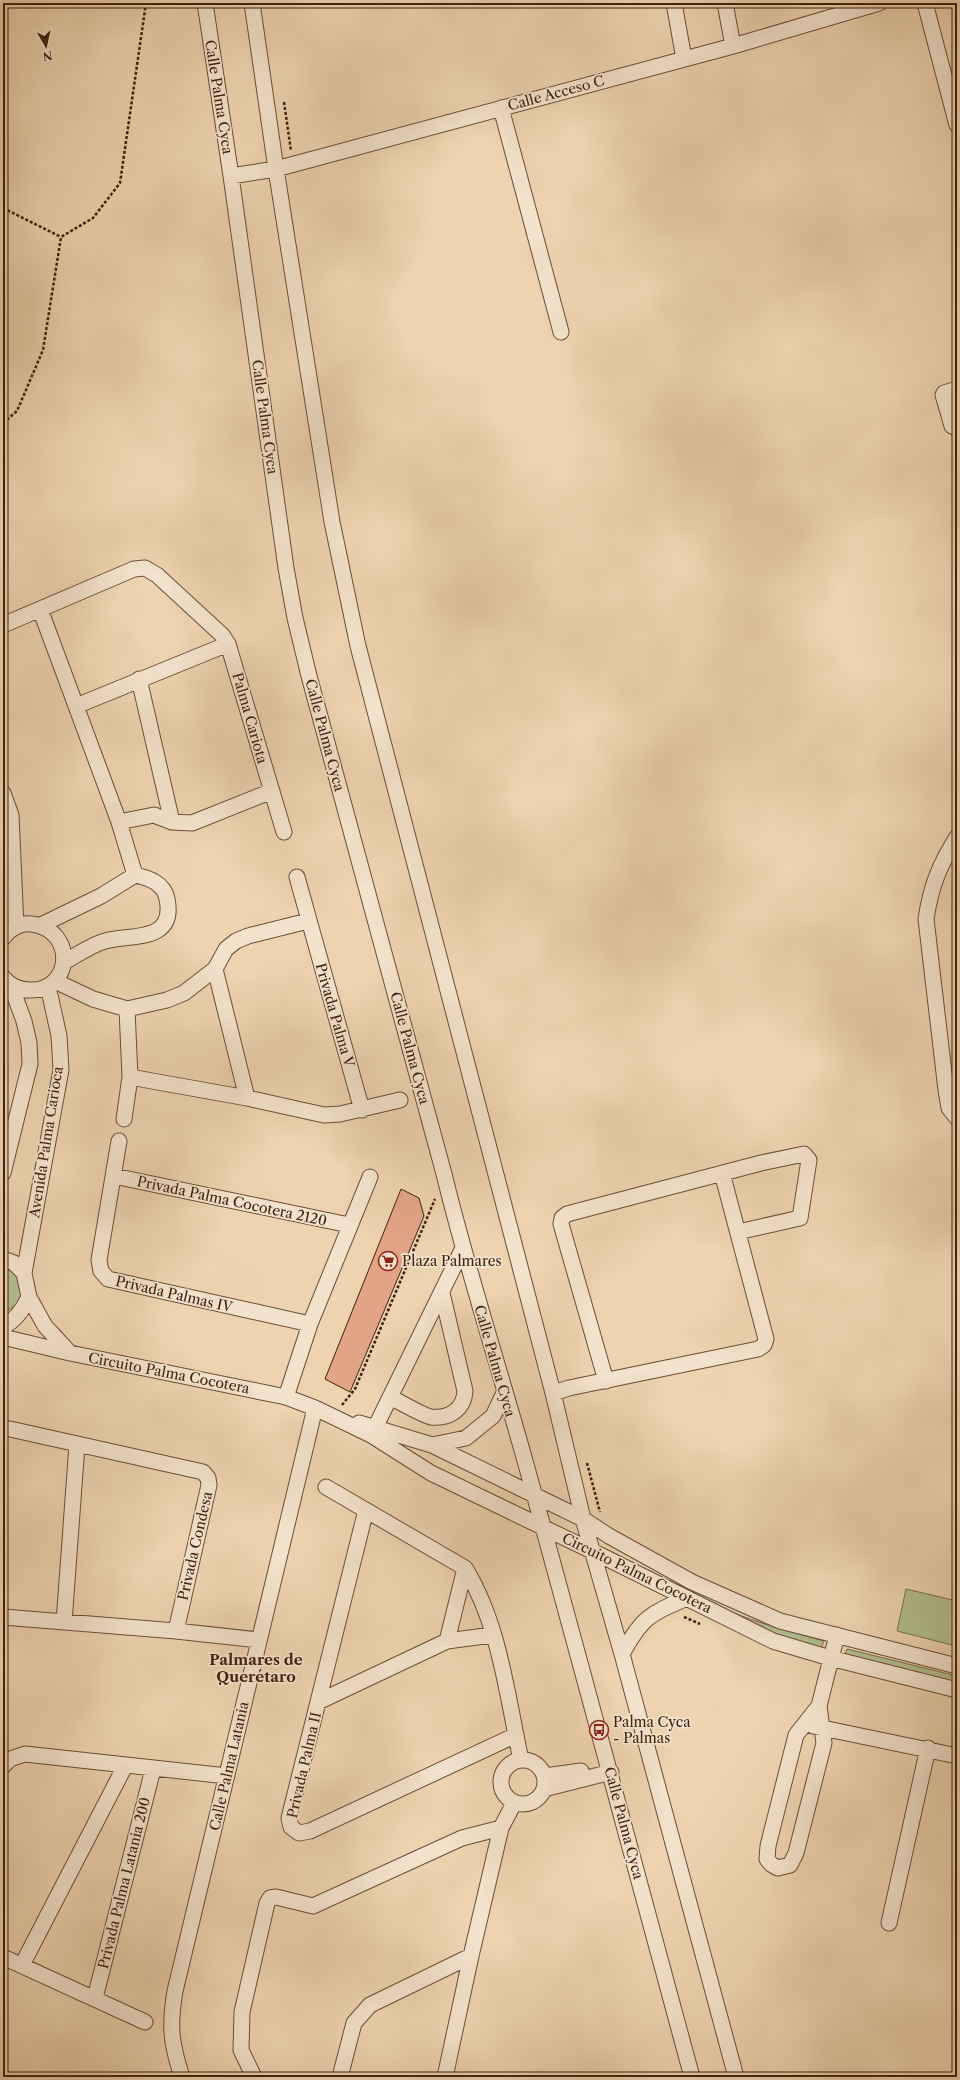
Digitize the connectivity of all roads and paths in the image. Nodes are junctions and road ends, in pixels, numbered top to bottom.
1 (146, 3) edge
2 (205, 3) edge
3 (252, 3) edge
4 (674, 3) edge
5 (725, 3) edge
6 (879, 3) edge
7 (925, 3) edge
8 (732, 46) junction
9 (684, 59) junction
10 (501, 108) junction
11 (957, 125) edge
12 (276, 169) junction
13 (231, 176) junction
14 (3, 208) edge
15 (61, 237) junction
16 (561, 332) dead end
17 (957, 389) edge
18 (3, 424) edge
19 (957, 428) edge
20 (40, 609) junction
21 (3, 625) edge
22 (228, 644) junction
23 (139, 679) junction
24 (76, 706) junction
25 (272, 791) junction
26 (3, 793) edge
27 (119, 822) junction
28 (172, 822) junction
29 (284, 832) dead end
30 (957, 838) edge
31 (8, 868) edge
32 (135, 875) junction
33 (297, 877) dead end
34 (308, 920) junction
35 (41, 925) junction
36 (7, 933) edge
37 (215, 969) junction
38 (57, 975) junction
39 (7, 981) edge
40 (127, 1009) junction
41 (130, 1077) junction
42 (247, 1098) junction
43 (400, 1100) dead end
44 (362, 1110) junction
45 (957, 1118) edge
46 (124, 1119) dead end
47 (119, 1141) dead end
48 (3, 1173) edge
49 (722, 1173) junction
50 (444, 1174) junction
51 (114, 1176) junction
52 (370, 1177) dead end
53 (349, 1225) junction
54 (738, 1232) junction
55 (462, 1250) junction
56 (3, 1259) edge
57 (24, 1274) junction
58 (442, 1293) junction
59 (29, 1297) junction
60 (310, 1324) junction
61 (3, 1327) edge
62 (3, 1337) edge
63 (70, 1353) junction
64 (606, 1381) junction
65 (504, 1393) junction
66 (553, 1393) junction
67 (286, 1397) junction
68 (390, 1397) junction
69 (315, 1408) junction
70 (333, 1416) junction
71 (10, 1429) dead end
72 (373, 1431) junction
73 (76, 1445) junction
74 (432, 1445) junction
75 (587, 1462) dead end
76 (593, 1484) dead end
77 (326, 1487) dead end
78 (533, 1495) junction
79 (366, 1510) junction
80 (584, 1519) junction
81 (542, 1527) junction
82 (592, 1550) junction
83 (465, 1568) junction
84 (687, 1598) junction
85 (3, 1617) edge
86 (64, 1622) junction
87 (176, 1631) junction
88 (492, 1635) junction
89 (837, 1635) junction
90 (260, 1640) junction
91 (447, 1641) junction
92 (622, 1654) junction
93 (830, 1658) junction
94 (957, 1666) edge
95 (957, 1690) edge
96 (318, 1702) junction
97 (819, 1706) junction
98 (804, 1724) junction
99 (822, 1728) junction
100 (516, 1735) junction
101 (928, 1748) junction
102 (957, 1756) edge
103 (521, 1760) junction
104 (3, 1766) edge
105 (125, 1766) junction
106 (610, 1768) junction
107 (153, 1769) junction
108 (227, 1776) junction
109 (544, 1783) junction
110 (514, 1802) junction
111 (501, 1828) junction
112 (889, 1923) dead end
113 (471, 1956) junction
114 (3, 1957) edge
115 (22, 1965) junction
116 (95, 1998) junction
117 (145, 2022) dead end
118 (182, 2077) edge
119 (254, 2077) edge
120 (340, 2077) edge
121 (445, 2077) edge
122 (692, 2077) edge
123 (736, 2077) edge

1 - 15 path
2 - 13 street, Calle Palma Cyca
3 - 12 street
4 - 9 street
5 - 8 street
6 - 8 street, Calle Acceso C
7 - 11 street
8 - 9 street, Calle Acceso C
9 - 10 street, Calle Acceso C
10 - 12 street, Calle Acceso C
10 - 16 street
12 - 13 street, Calle Acceso C
12 - 66 street
13 - 50 street, Calle Palma Cyca
14 - 15 path
15 - 18 path
17 - 19 street
20 - 21 street, Palma Cariota
20 - 22 street, Palma Cariota
20 - 24 street
22 - 23 street
22 - 25 street, Palma Cariota
23 - 24 street
23 - 28 street
24 - 27 street
25 - 28 street
25 - 29 street, Palma Cariota
26 - 31 street
27 - 28 street
27 - 32 street
30 - 45 street
31 - 36 street
32 - 35 street
32 - 38 street
33 - 34 street, Privada Palma V
34 - 37 street
34 - 44 street, Privada Palma V
35 - 36 street
35 - 38 street, Avenida Palma Carioca
37 - 40 street
37 - 42 street
38 - 39 street
38 - 40 street
38 - 57 street, Avenida Palma Carioca
39 - 48 street, Avenida Palma Carioca
40 - 41 street
41 - 42 street
41 - 46 street
42 - 44 street
43 - 44 street
47 - 51 street, Privada Palmas IV
49 - 54 street
49 - 54 street
49 - 64 street
50 - 55 street, Calle Palma Cyca
50 - 70 path
51 - 53 street, Privada Palma Cocotera 2120
51 - 60 street, Privada Palmas IV
52 - 53 street
53 - 60 street
54 - 64 street
55 - 58 street
55 - 65 street, Calle Palma Cyca
56 - 57 street
57 - 59 street, Avenida Palma Carioca
58 - 68 street
58 - 68 street
59 - 61 street
59 - 63 street, Avenida Palma Carioca
60 - 67 street
62 - 63 street, Circuito Palma Cocotera
63 - 67 street, Circuito Palma Cocotera
64 - 66 street
65 - 74 street
65 - 78 street, Calle Palma Cyca
66 - 80 street
67 - 69 street, Circuito Palma Cocotera
68 - 72 street
69 - 70 street, Circuito Palma Cocotera
69 - 90 street, Calle Palma Latania
70 - 72 street, Circuito Palma Cocotera
71 - 73 street, Privada Condesa
72 - 74 street, Circuito Palma Cocotera
72 - 81 street, Circuito Palma Cocotera
73 - 86 street
73 - 87 street, Privada Condesa
74 - 78 street, Circuito Palma Cocotera
75 - 76 path
77 - 79 street
78 - 80 street, Circuito Palma Cocotera
78 - 81 street, Calle Palma Cyca
79 - 83 street
79 - 96 street, Privada Palma II
80 - 82 street
80 - 89 street, Circuito Palma Cocotera
81 - 82 street, Circuito Palma Cocotera
81 - 106 street, Calle Palma Cyca
82 - 84 street, Circuito Palma Cocotera
82 - 92 street
83 - 88 street
83 - 91 street
84 - 92 street
84 - 93 street, Circuito Palma Cocotera
85 - 86 street
86 - 87 street
87 - 90 street
88 - 91 street
88 - 100 street
89 - 93 street
89 - 94 street, Circuito Palma Cocotera
90 - 108 street, Calle Palma Latania
91 - 96 street
92 - 123 street
93 - 95 street, Circuito Palma Cocotera
93 - 97 street
96 - 100 street, Privada Palma II
97 - 98 street
97 - 99 street
98 - 99 street
98 - 99 street
99 - 101 street
100 - 103 street
101 - 102 street
101 - 112 street
103 - 109 street
103 - 110 street
104 - 105 street
105 - 107 street
105 - 115 street
106 - 109 street
106 - 122 street, Calle Palma Cyca
107 - 108 street
107 - 116 street, Privada Palma Latania 200
108 - 118 street, Calle Palma Latania
109 - 110 street
110 - 111 street
111 - 113 street
111 - 119 street
113 - 120 street
113 - 121 street
114 - 115 street
115 - 116 street
116 - 117 street

